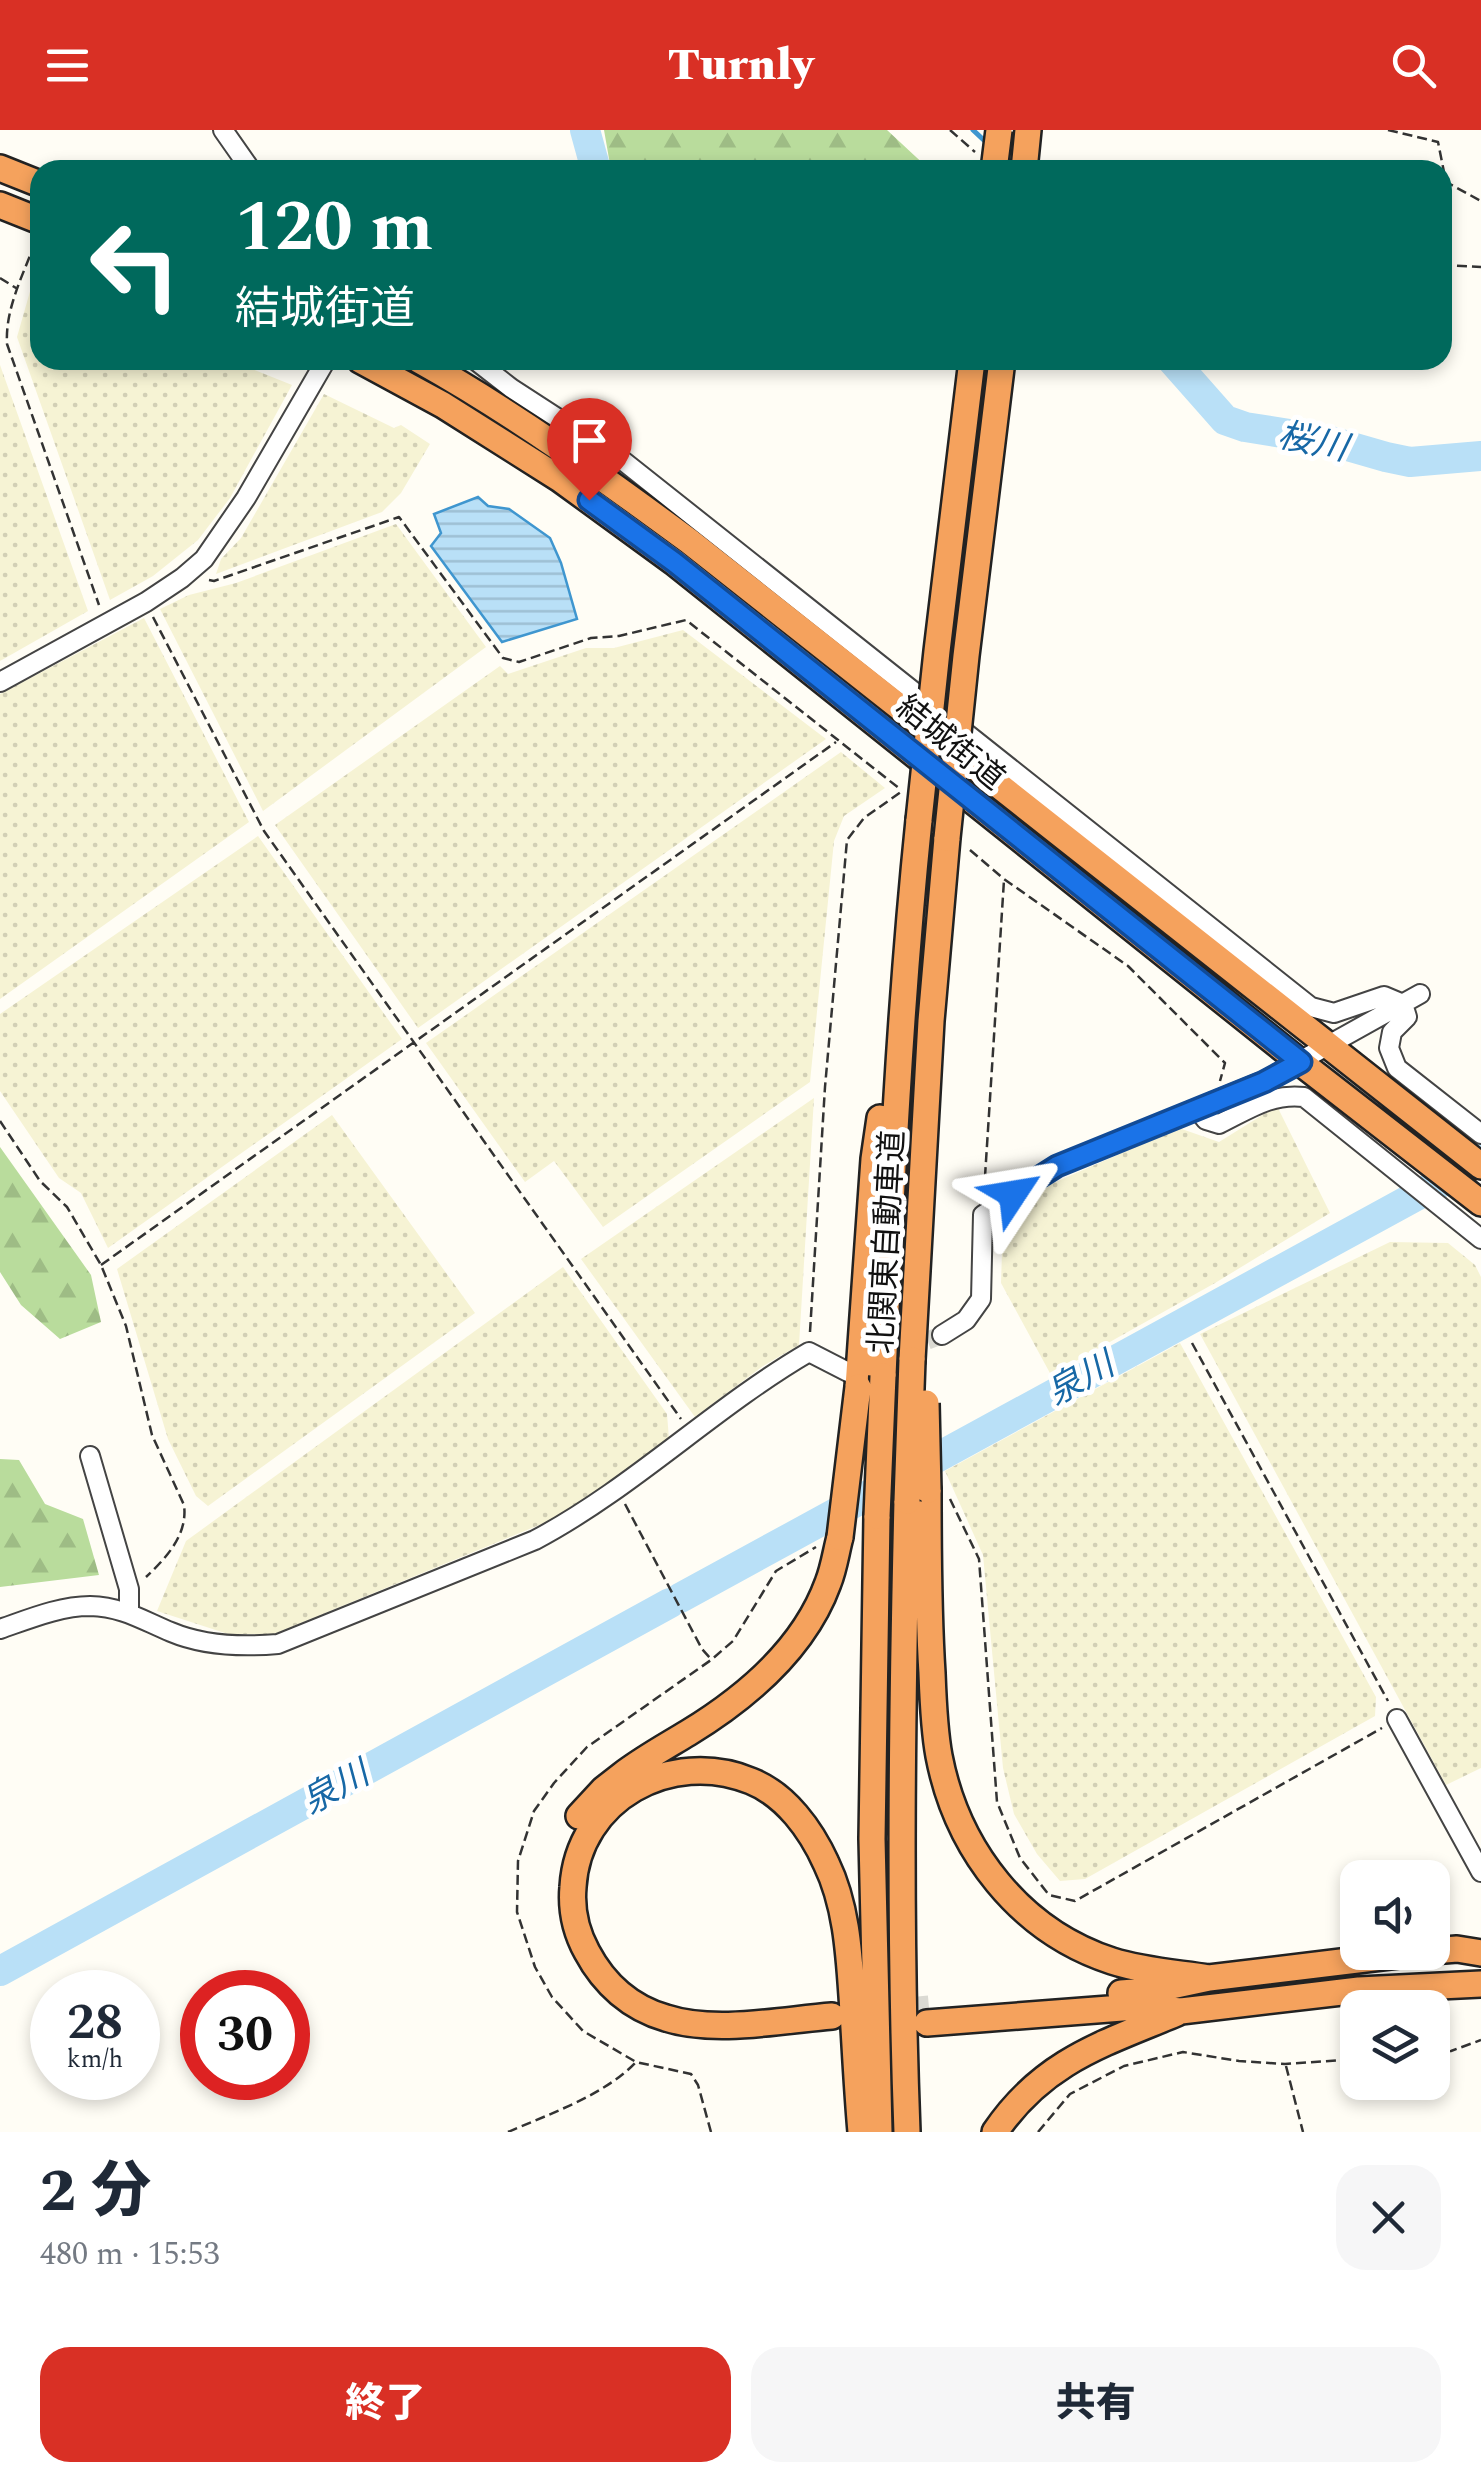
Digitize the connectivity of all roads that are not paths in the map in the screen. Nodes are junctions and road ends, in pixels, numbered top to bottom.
1 (223, 130) edge
2 (999, 130) edge
3 (1028, 130) edge
4 (244, 160) edge
5 (990, 160) edge
6 (1025, 160) edge
7 (0, 168) edge
8 (30, 180) edge
9 (0, 204) edge
10 (30, 225) edge
11 (320, 370) edge
12 (378, 370) edge
13 (437, 370) edge
14 (488, 370) edge
15 (971, 370) edge
16 (1001, 370) edge
17 (0, 682) edge
18 (912, 892) junction
19 (1420, 994) dead end
20 (1402, 1004) junction
21 (1329, 1047) junction
22 (1301, 1062) junction
23 (1197, 1109) junction
24 (1479, 1132) edge
25 (1481, 1166) edge
26 (1476, 1200) edge
27 (1481, 1239) edge
28 (926, 1349) junction
29 (853, 1379) junction
30 (90, 1456) dead end
31 (917, 1495) junction
32 (129, 1612) junction
33 (0, 1629) edge
34 (1397, 1719) road end
35 (1481, 1872) edge
36 (1450, 1950) edge
37 (1481, 1953) edge
38 (1340, 1962) edge
39 (1209, 1978) junction
40 (1481, 1984) edge
41 (1181, 2011) junction
42 (861, 2132) edge
43 (879, 2132) edge
44 (907, 2132) edge
45 (996, 2132) edge

1 - 4 street
2 - 5 highway, bridge
3 - 6 highway
7 - 8 highway
9 - 10 highway
11 - 17 street
12 - 22 highway, 結城街道
13 - 21 highway, 結城街道
14 - 20 street
15 - 18 highway, 北関東自動車道, bridge
16 - 28 highway, 北関東自動車道, bridge
18 - 29 highway
18 - 43 highway, 北関東自動車道, bridge
19 - 20 street
20 - 21 street
20 - 24 street
21 - 22 street
21 - 25 highway, 結城街道
22 - 23 street
22 - 26 highway, 結城街道
23 - 27 street
23 - 28 street
28 - 31 highway, 北関東自動車道, bridge
29 - 32 street
29 - 42 highway, bridge
30 - 32 street
31 - 39 highway
31 - 44 highway, 北関東自動車道
32 - 33 street
34 - 35 street
36 - 37 highway
38 - 39 highway
39 - 41 highway
40 - 41 highway
41 - 45 highway

